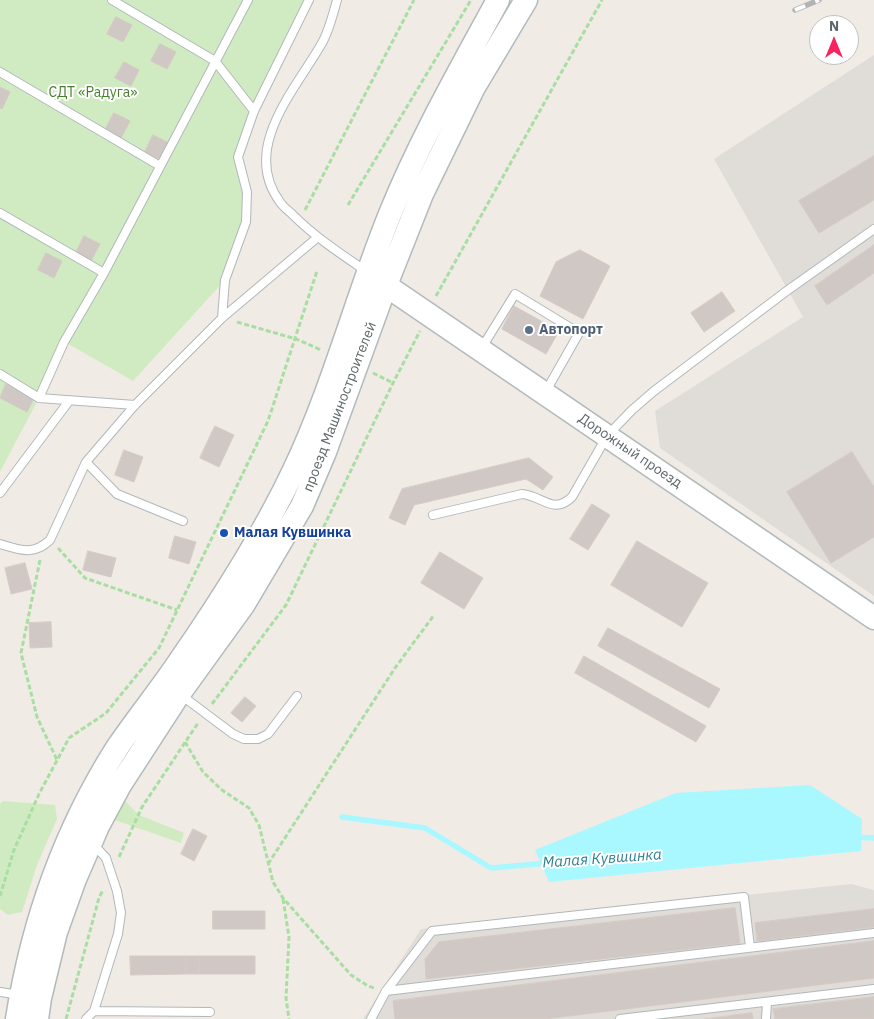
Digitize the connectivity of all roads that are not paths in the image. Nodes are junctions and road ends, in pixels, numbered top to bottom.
1 (112, 0) edge
2 (248, 0) edge
3 (309, 0) edge
4 (337, 0) edge
5 (498, 0) edge
6 (526, 0) edge
7 (215, 61) junction
8 (0, 72) edge
9 (254, 111) junction
10 (160, 166) junction
11 (0, 213) edge
12 (874, 228) edge
13 (318, 237) junction
14 (104, 273) junction
15 (377, 279) junction
16 (222, 318) junction
17 (480, 350) junction
18 (0, 374) edge
19 (545, 393) junction
20 (38, 398) junction
21 (68, 401) junction
22 (135, 405) junction
23 (607, 436) junction
24 (86, 462) junction
25 (0, 493) edge
26 (433, 515) dead end
27 (183, 521) dead end
28 (0, 544) edge
29 (874, 618) edge
30 (172, 688) junction
31 (297, 696) dead end
32 (90, 842) junction
33 (874, 933) edge
34 (750, 948) junction
35 (874, 988) edge
36 (386, 991) junction
37 (24, 1001) edge
38 (766, 1002) junction
39 (94, 1011) junction
40 (210, 1012) dead end
41 (17, 1019) edge
42 (86, 1019) edge
43 (371, 1019) edge
44 (620, 1019) edge
45 (766, 1019) edge

1 - 7 lane
2 - 7 lane
3 - 9 lane
4 - 13 lane
5 - 15 main road, проезд Машиностроителей
6 - 15 main road, проезд Машиностроителей
7 - 9 lane
7 - 10 lane
8 - 10 lane
9 - 16 lane
10 - 14 lane
11 - 14 lane
12 - 23 lane
13 - 15 lane
13 - 16 lane
14 - 20 lane
15 - 17 main road, Дорожный проезд
15 - 30 main road, проезд Машиностроителей
16 - 22 lane
17 - 19 main road, Дорожный проезд
17 - 19 lane
18 - 20 lane
19 - 23 main road, Дорожный проезд
20 - 21 lane
21 - 22 lane
21 - 25 lane
22 - 24 lane
23 - 26 lane
23 - 29 main road, Дорожный проезд
24 - 27 lane
24 - 28 lane
30 - 31 lane
30 - 32 main road, проезд Машиностроителей
30 - 37 main road, проезд Машиностроителей
32 - 37 main road, проезд Машиностроителей
32 - 39 lane
33 - 34 lane
34 - 36 lane
34 - 36 lane
35 - 38 lane
36 - 43 lane
37 - 41 main road, проезд Машиностроителей
38 - 44 lane
38 - 45 lane
39 - 40 lane
39 - 42 lane

